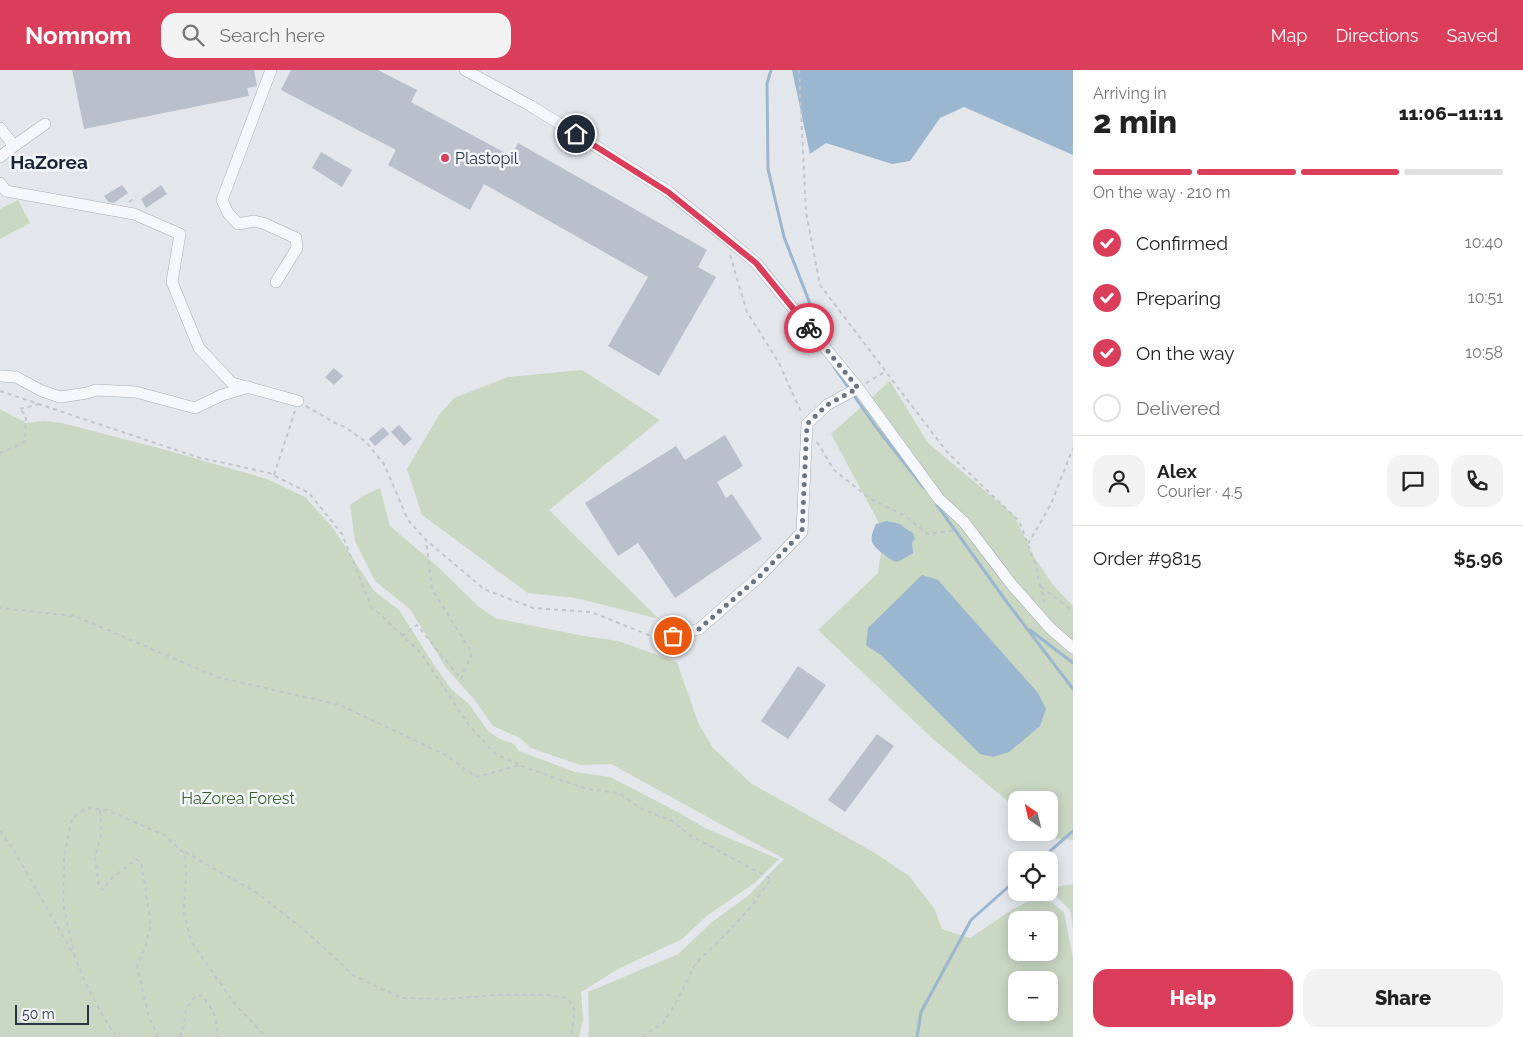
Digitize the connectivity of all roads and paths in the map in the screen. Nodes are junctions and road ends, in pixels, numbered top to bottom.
1 (271, 70) edge
2 (464, 70) edge
3 (799, 70) edge
4 (45, 124) dead end
5 (0, 128) edge
6 (14, 146) junction
7 (0, 157) edge
8 (2, 190) edge
9 (730, 255) dead end
10 (276, 282) dead end
11 (885, 372) junction
12 (0, 376) edge
13 (249, 387) junction
14 (858, 388) junction
15 (0, 391) edge
16 (298, 401) junction
17 (40, 404) junction
18 (807, 424) junction
19 (816, 440) dead end
20 (1073, 448) edge
21 (0, 453) edge
22 (274, 475) junction
23 (951, 531) dead end
24 (426, 540) junction
25 (1028, 544) junction
26 (1040, 586) junction
27 (0, 608) edge
28 (1046, 611) dead end
29 (1073, 611) edge
30 (402, 636) junction
31 (660, 640) joint
32 (1073, 648) edge
33 (520, 765) junction
34 (100, 810) junction
35 (0, 831) edge
36 (181, 850) junction
37 (75, 957) junction
38 (115, 1037) edge
39 (158, 1037) edge
40 (180, 1037) edge
41 (217, 1037) edge
42 (266, 1037) edge
43 (571, 1037) edge
44 (641, 1037) edge

1 - 10 street
2 - 14 street
3 - 11 path
4 - 6 street
5 - 6 street
6 - 7 street
8 - 13 street
9 - 18 path
11 - 14 path
11 - 25 path
12 - 13 street
13 - 16 street
14 - 18 street
14 - 32 street
15 - 17 path
16 - 22 path
16 - 24 path
17 - 21 path
17 - 22 path
18 - 31 street
19 - 23 path
20 - 25 path
22 - 30 path
24 - 30 path
24 - 31 path
25 - 26 path
26 - 28 path
26 - 29 path
27 - 33 path
30 - 33 path
33 - 44 path
34 - 36 path
34 - 37 path
34 - 39 path
35 - 37 path
36 - 42 path
36 - 43 path
37 - 38 path
40 - 41 path

